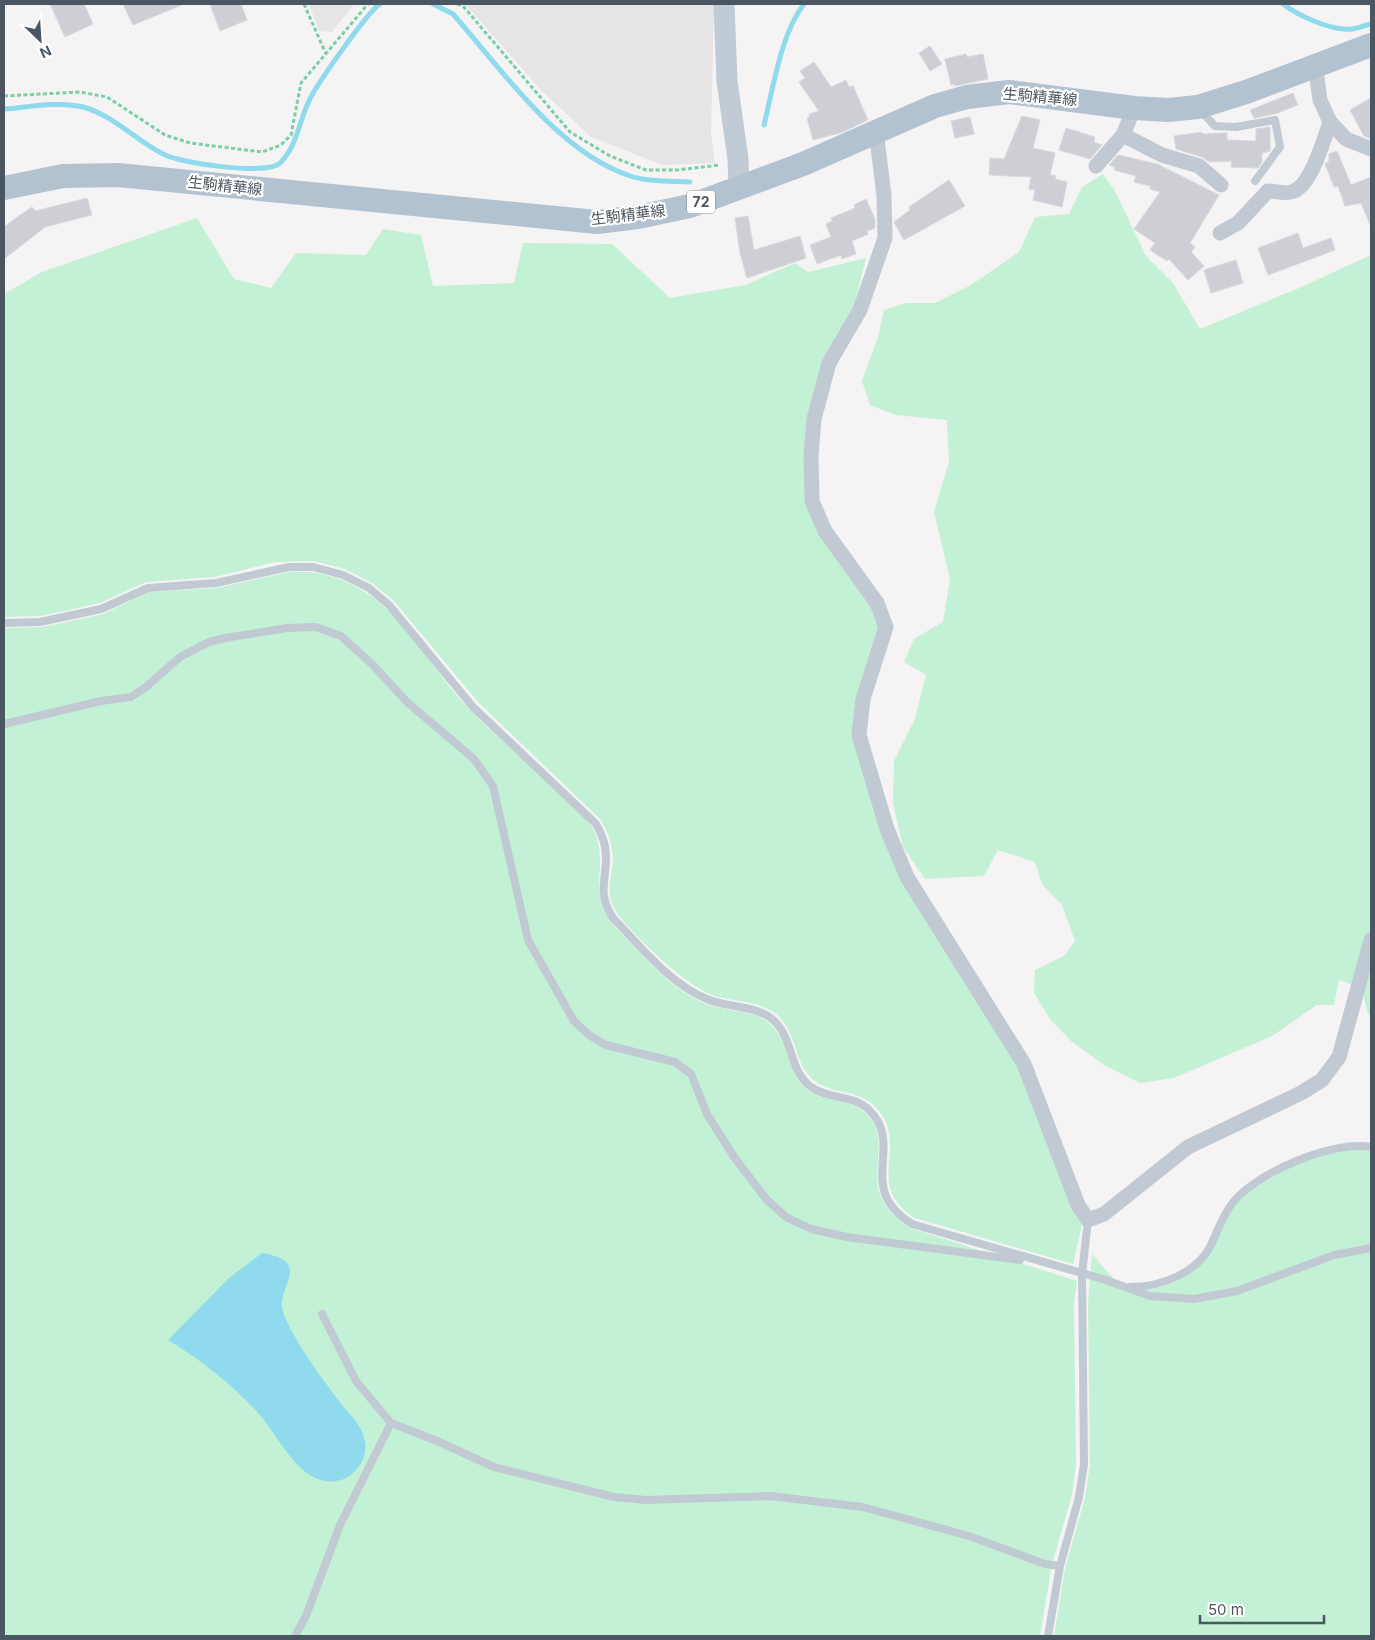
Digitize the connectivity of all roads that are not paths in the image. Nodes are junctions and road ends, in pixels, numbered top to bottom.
1 (724, 4) edge
2 (1371, 44) edge
3 (1316, 64) junction
4 (1198, 107) junction
5 (1134, 108) junction
6 (1330, 122) junction
7 (876, 131) junction
8 (1123, 135) junction
9 (1371, 149) edge
10 (1096, 166) dead end
11 (1255, 181) dead end
12 (1221, 185) dead end
13 (4, 188) edge
14 (739, 189) junction
15 (1220, 233) dead end
16 (4, 623) edge
17 (4, 724) edge
18 (1371, 940) edge
19 (1371, 1147) edge
20 (1088, 1220) junction
21 (1371, 1248) edge
22 (1045, 1264) junction
23 (1082, 1274) junction
24 (1124, 1287) junction
25 (322, 1314) dead end
26 (391, 1424) junction
27 (1060, 1566) junction
28 (295, 1636) edge
29 (1048, 1636) edge

1 - 14 street
2 - 3 main road, 生駒精華線 / 72
3 - 4 main road, 生駒精華線 / 72
3 - 6 street
4 - 5 main road, 生駒精華線 / 72
4 - 11 lane
5 - 7 main road, 生駒精華線 / 72
5 - 8 street
6 - 9 street
6 - 15 street
7 - 14 main road, 生駒精華線 / 72
7 - 20 street
8 - 10 street
8 - 12 street
13 - 14 main road, 生駒精華線 / 72
16 - 22 lane
17 - 22 lane
18 - 20 street
19 - 24 lane
20 - 23 lane
21 - 24 lane
22 - 23 lane
23 - 24 lane
23 - 27 lane
25 - 26 lane
26 - 27 lane
26 - 28 lane
27 - 29 lane

